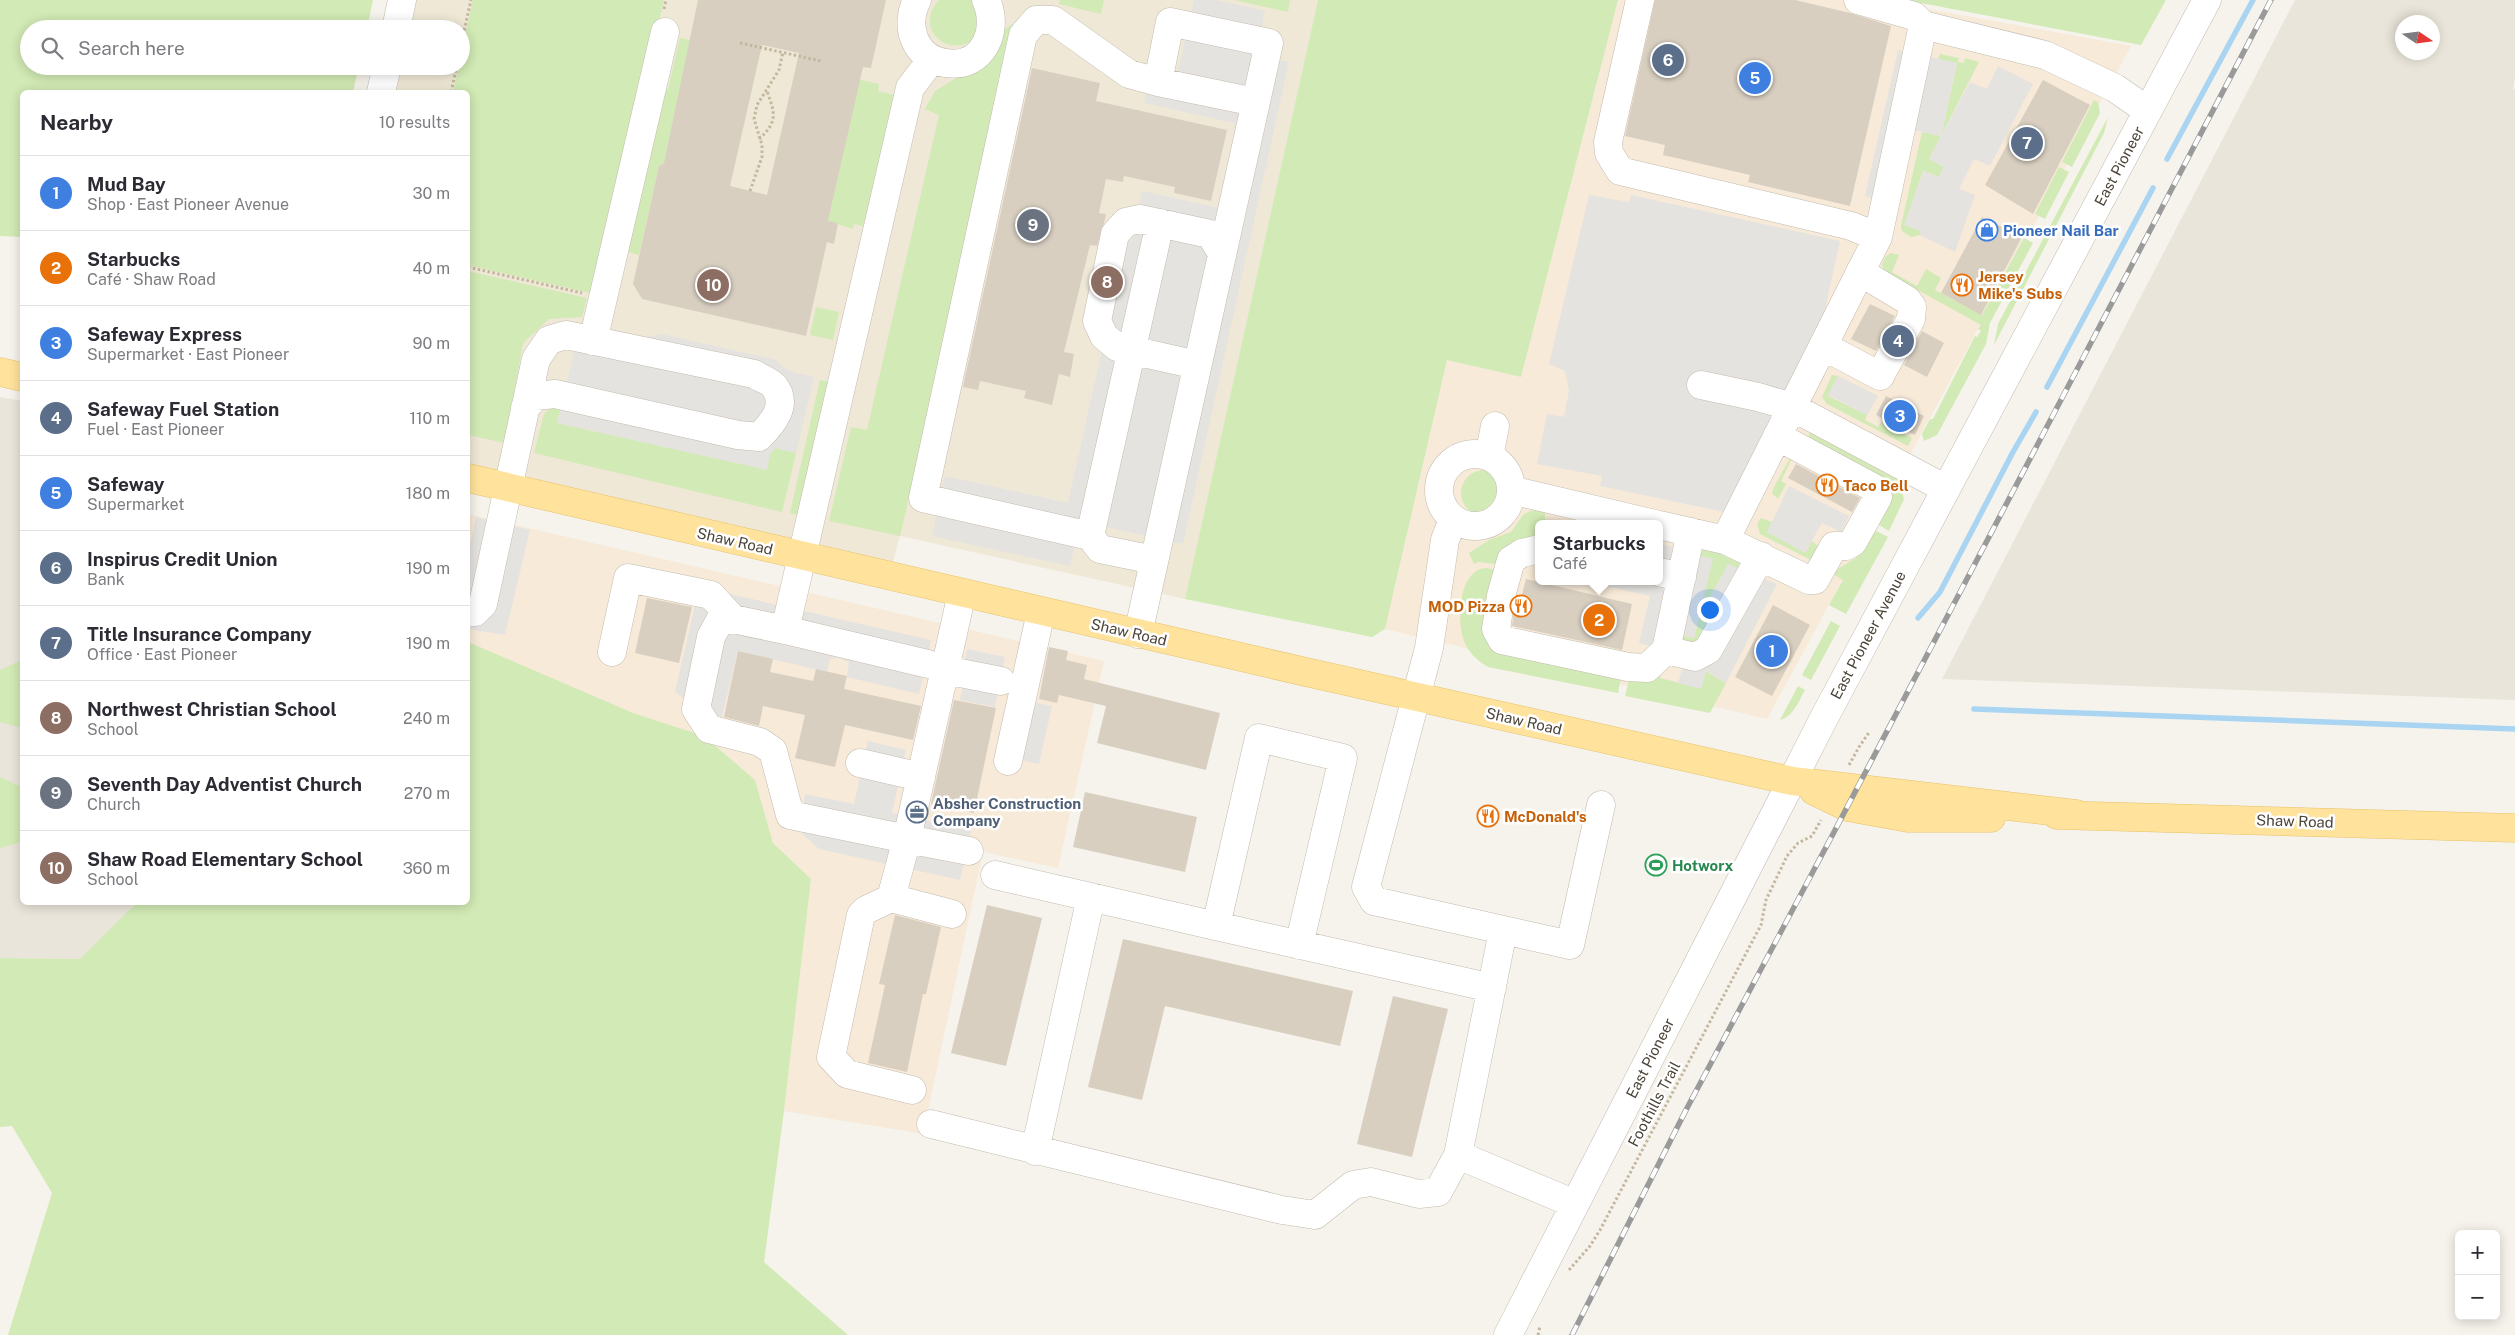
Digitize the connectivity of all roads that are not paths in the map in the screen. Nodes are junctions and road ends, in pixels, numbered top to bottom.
1 (402, 0) edge
2 (917, 0) edge
3 (1640, 0) edge
4 (1858, 0) edge
5 (2207, 0) edge
6 (989, 8) edge
7 (398, 20) edge
8 (1036, 20) junction
9 (1923, 25) junction
10 (663, 26) road end
11 (932, 59) junction
12 (385, 75) edge
13 (1158, 82) junction
14 (381, 90) edge
15 (1255, 102) junction
16 (2148, 110) junction
17 (1160, 223) junction
18 (1878, 237) junction
19 (1222, 253) junction
20 (1860, 272) junction
21 (593, 341) junction
22 (1823, 346) junction
23 (1131, 350) junction
24 (1197, 365) junction
25 (0, 372) edge
26 (20, 377) edge
27 (1702, 385) dead end
28 (1792, 407) junction
29 (525, 408) junction
30 (1495, 426) dead end
31 (1777, 436) junction
32 (1488, 457) junction
33 (470, 478) edge
34 (508, 487) junction
35 (1511, 490) junction
36 (1946, 490) junction
37 (1555, 512) edge
38 (1453, 519) junction
39 (1623, 520) edge
40 (1663, 525) edge
41 (1691, 532) junction
42 (1090, 536) junction
43 (1725, 540) junction
44 (1535, 550) edge
45 (802, 556) junction
46 (1762, 556) junction
47 (1154, 560) junction
48 (1670, 574) edge
49 (962, 593) junction
50 (1040, 612) junction
51 (470, 613) edge
52 (734, 619) junction
53 (785, 630) junction
54 (1138, 634) junction
55 (1666, 650) junction
56 (612, 652) dead end
57 (936, 667) junction
58 (1001, 681) dead end
59 (1417, 696) junction
60 (1008, 761) dead end
61 (860, 763) dead end
62 (921, 777) junction
63 (1792, 781) junction
64 (1602, 805) dead end
65 (2515, 828) edge
66 (908, 839) junction
67 (969, 851) dead end
68 (995, 875) dead end
69 (1091, 897) junction
70 (892, 898) junction
71 (952, 914) dead end
72 (1216, 926) junction
73 (1503, 931) junction
74 (1299, 945) junction
75 (1492, 988) junction
76 (912, 1090) dead end
77 (931, 1124) dead end
78 (1035, 1150) junction
79 (1458, 1155) junction
80 (1575, 1204) junction
81 (1508, 1335) edge

1 - 7 street
2 - 11 street
3 - 18 street
4 - 9 street
5 - 16 street, East Pioneer
6 - 8 street
6 - 11 street
8 - 13 street
8 - 42 street
9 - 16 street
9 - 18 street
10 - 21 street
11 - 45 street
12 - 14 street
13 - 15 street
13 - 15 street
15 - 19 street
16 - 36 street, East Pioneer
17 - 19 street
17 - 23 street
17 - 23 street
18 - 20 street
19 - 24 street
20 - 22 street
20 - 22 street
21 - 29 street
21 - 29 street
22 - 28 street
23 - 24 street
23 - 42 street
24 - 47 street
25 - 26 main road
27 - 28 street
28 - 31 street
28 - 36 street
29 - 34 street
30 - 32 street
31 - 43 street
31 - 46 street
32 - 35 street
32 - 38 street
33 - 34 main road, Shaw Road
34 - 45 main road, Shaw Road
34 - 51 street
35 - 37 street
35 - 38 street
36 - 63 street, East Pioneer Avenue
37 - 39 street
38 - 59 street
40 - 41 street
41 - 43 street
41 - 48 street
42 - 47 street
43 - 46 street
44 - 55 street
45 - 49 main road, Shaw Road
45 - 53 street
46 - 55 street
47 - 54 street
48 - 55 street
49 - 50 main road, Shaw Road
49 - 57 street
50 - 54 main road, Shaw Road
50 - 60 street
52 - 53 street
52 - 56 street
52 - 66 street
53 - 57 street
54 - 59 main road, Shaw Road
57 - 58 street
57 - 62 street
59 - 63 main road, Shaw Road
59 - 73 street
61 - 62 street
62 - 66 street
63 - 65 main road, Shaw Road
63 - 80 street, East Pioneer
64 - 73 street
66 - 67 street
66 - 70 street
68 - 69 street
69 - 72 street
69 - 78 street
70 - 71 street
70 - 76 street
72 - 74 street
72 - 74 street
73 - 75 street
74 - 75 street
75 - 79 street
77 - 78 street
78 - 79 street
79 - 80 street
80 - 81 street, East Pioneer

